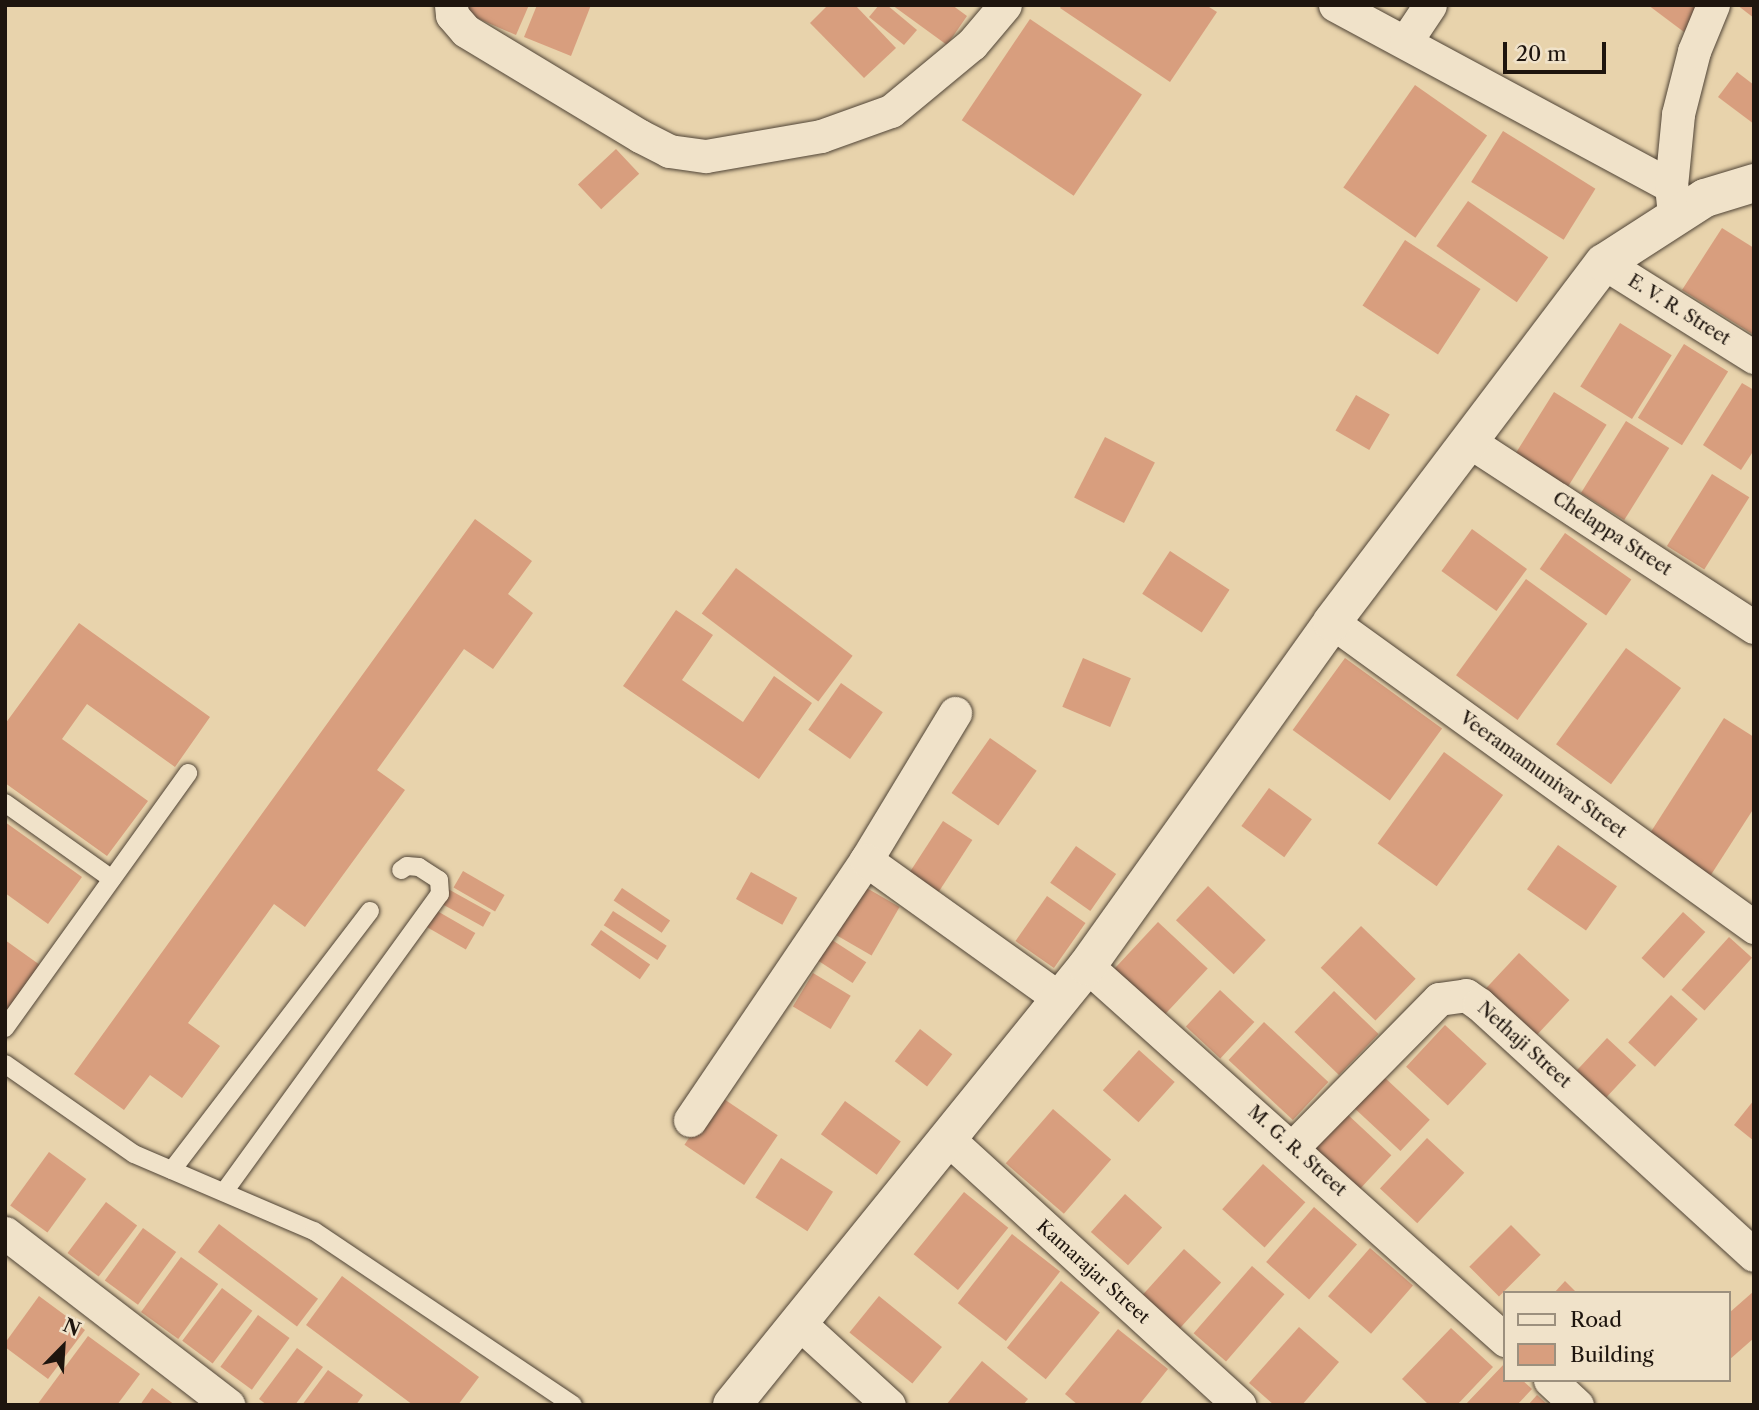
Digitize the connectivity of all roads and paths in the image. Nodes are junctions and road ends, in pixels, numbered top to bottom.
1 (451, 5) edge
2 (1005, 5) edge
3 (1335, 5) edge
4 (1430, 5) edge
5 (1713, 5) edge
6 (1406, 41) junction
7 (1746, 193) edge
8 (1672, 202) junction
9 (1604, 263) junction
10 (1754, 357) edge
11 (1469, 442) junction
12 (1332, 622) junction
13 (1754, 627) edge
14 (955, 713) dead end
15 (188, 773) dead end
16 (5, 803) edge
17 (866, 860) junction
18 (401, 870) dead end
19 (112, 879) junction
20 (370, 911) dead end
21 (1754, 928) edge
22 (1087, 966) junction
23 (1060, 999) junction
24 (5, 1028) edge
25 (5, 1064) edge
26 (690, 1120) dead end
27 (947, 1138) junction
28 (1293, 1147) junction
29 (172, 1170) junction
30 (224, 1192) junction
31 (5, 1233) edge
32 (1754, 1255) edge
33 (798, 1322) junction
34 (1504, 1339) edge
35 (1552, 1382) edge
36 (228, 1405) edge
37 (573, 1405) edge
38 (732, 1405) edge
39 (889, 1405) edge
40 (1239, 1405) edge
41 (1577, 1405) edge

1 - 2 street
3 - 6 street
4 - 6 street
5 - 8 street
6 - 8 street
7 - 8 street
8 - 9 street
9 - 10 street, E. V. R. Street
9 - 11 street
11 - 12 street
11 - 13 street, Chelappa Street
12 - 21 street, Veeramamunivar Street
12 - 22 street
14 - 17 street
15 - 19 lane
16 - 19 lane
17 - 23 street
17 - 26 street
18 - 30 lane
19 - 24 lane
20 - 29 lane
22 - 23 street
22 - 28 street, M. G. R. Street
23 - 27 street
25 - 29 lane
27 - 33 street
27 - 40 street, Kamarajar Street
28 - 32 street, Nethaji Street
28 - 34 street, M. G. R. Street
29 - 30 lane
30 - 37 lane
31 - 36 street
33 - 38 street
33 - 39 street
35 - 41 street

